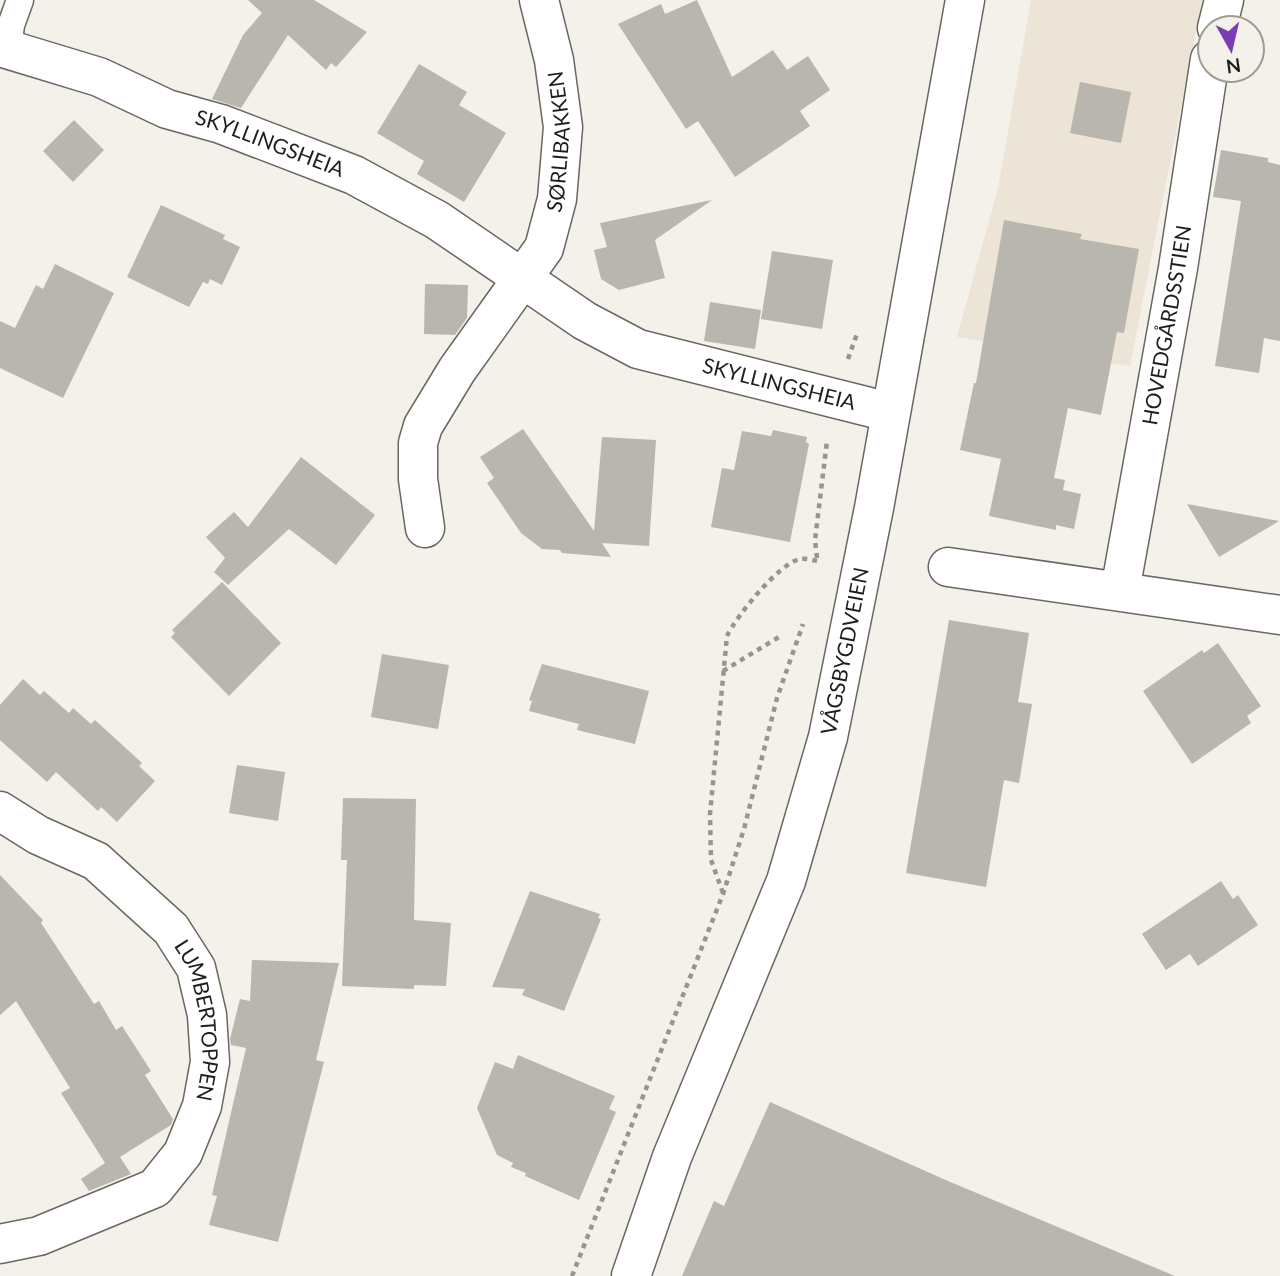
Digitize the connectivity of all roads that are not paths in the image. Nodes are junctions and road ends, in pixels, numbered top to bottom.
1 (20, 0) edge
2 (539, 0) edge
3 (965, 0) edge
4 (4, 49) edge
5 (1206, 84) edge
6 (522, 275) junction
7 (889, 412) junction
8 (425, 528) dead end
9 (948, 567) dead end
10 (1120, 591) junction
11 (1280, 615) edge
12 (0, 811) edge
13 (0, 1244) edge
14 (631, 1276) edge

1 - 4 lane
2 - 6 street, SØRLIBAKKEN
3 - 7 street, VÅGSBYGDVEIEN
4 - 6 street, SKYLLINGSHEIA
5 - 10 street, HOVEDGÅRDSSTIEN
6 - 7 street, SKYLLINGSHEIA
6 - 8 street
7 - 14 street, VÅGSBYGDVEIEN
9 - 10 street
10 - 11 street
12 - 13 street, LUMBERTOPPEN

